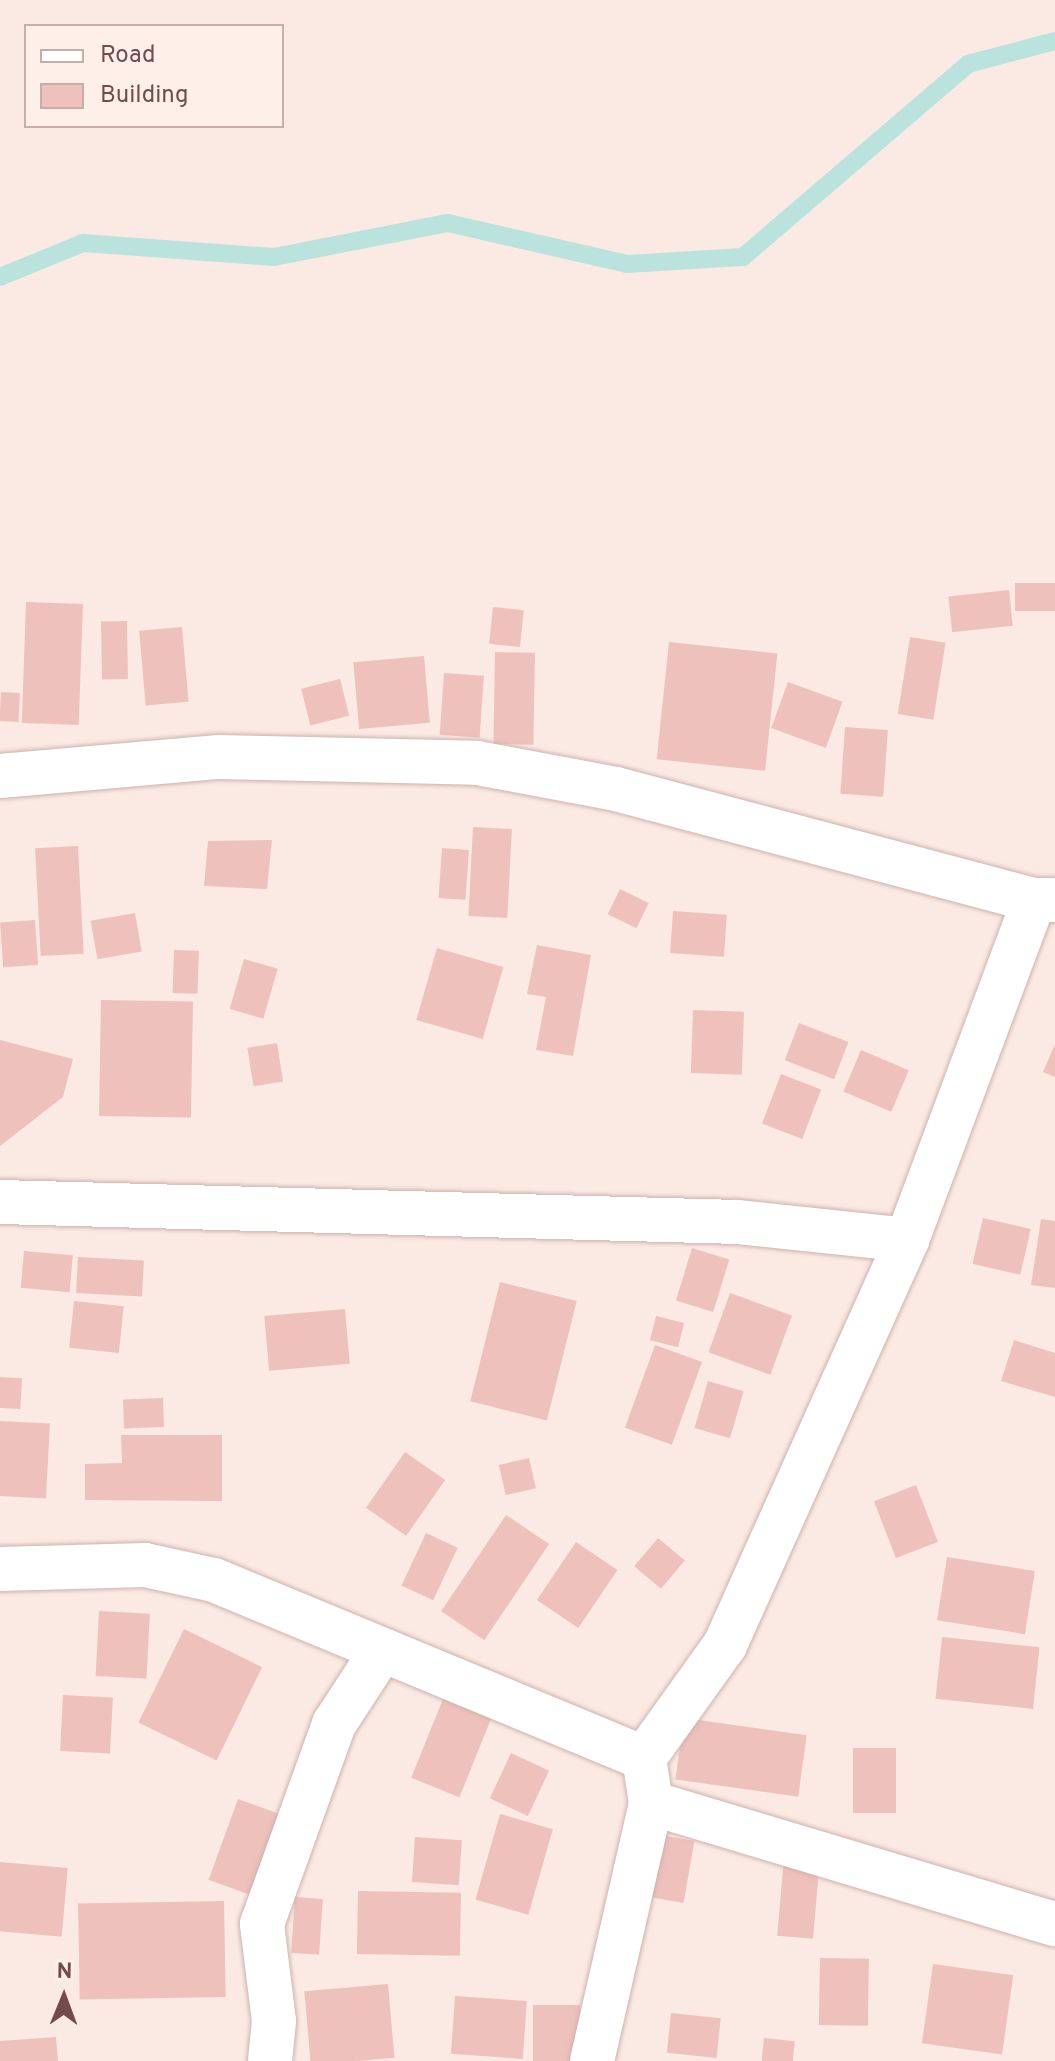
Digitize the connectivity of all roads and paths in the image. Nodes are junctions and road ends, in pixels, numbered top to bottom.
1 (0, 776) edge
2 (1045, 900) edge
3 (0, 1202) edge
4 (907, 1240) junction
5 (0, 1569) edge
6 (381, 1652) junction
7 (644, 1758) junction
8 (651, 1803) junction
9 (1055, 1924) edge
10 (270, 2061) edge
11 (592, 2061) edge

1 - 2 street
2 - 4 street
3 - 4 street
4 - 7 street
5 - 6 street
6 - 7 street
6 - 10 street
7 - 8 street
8 - 9 street
8 - 11 street

